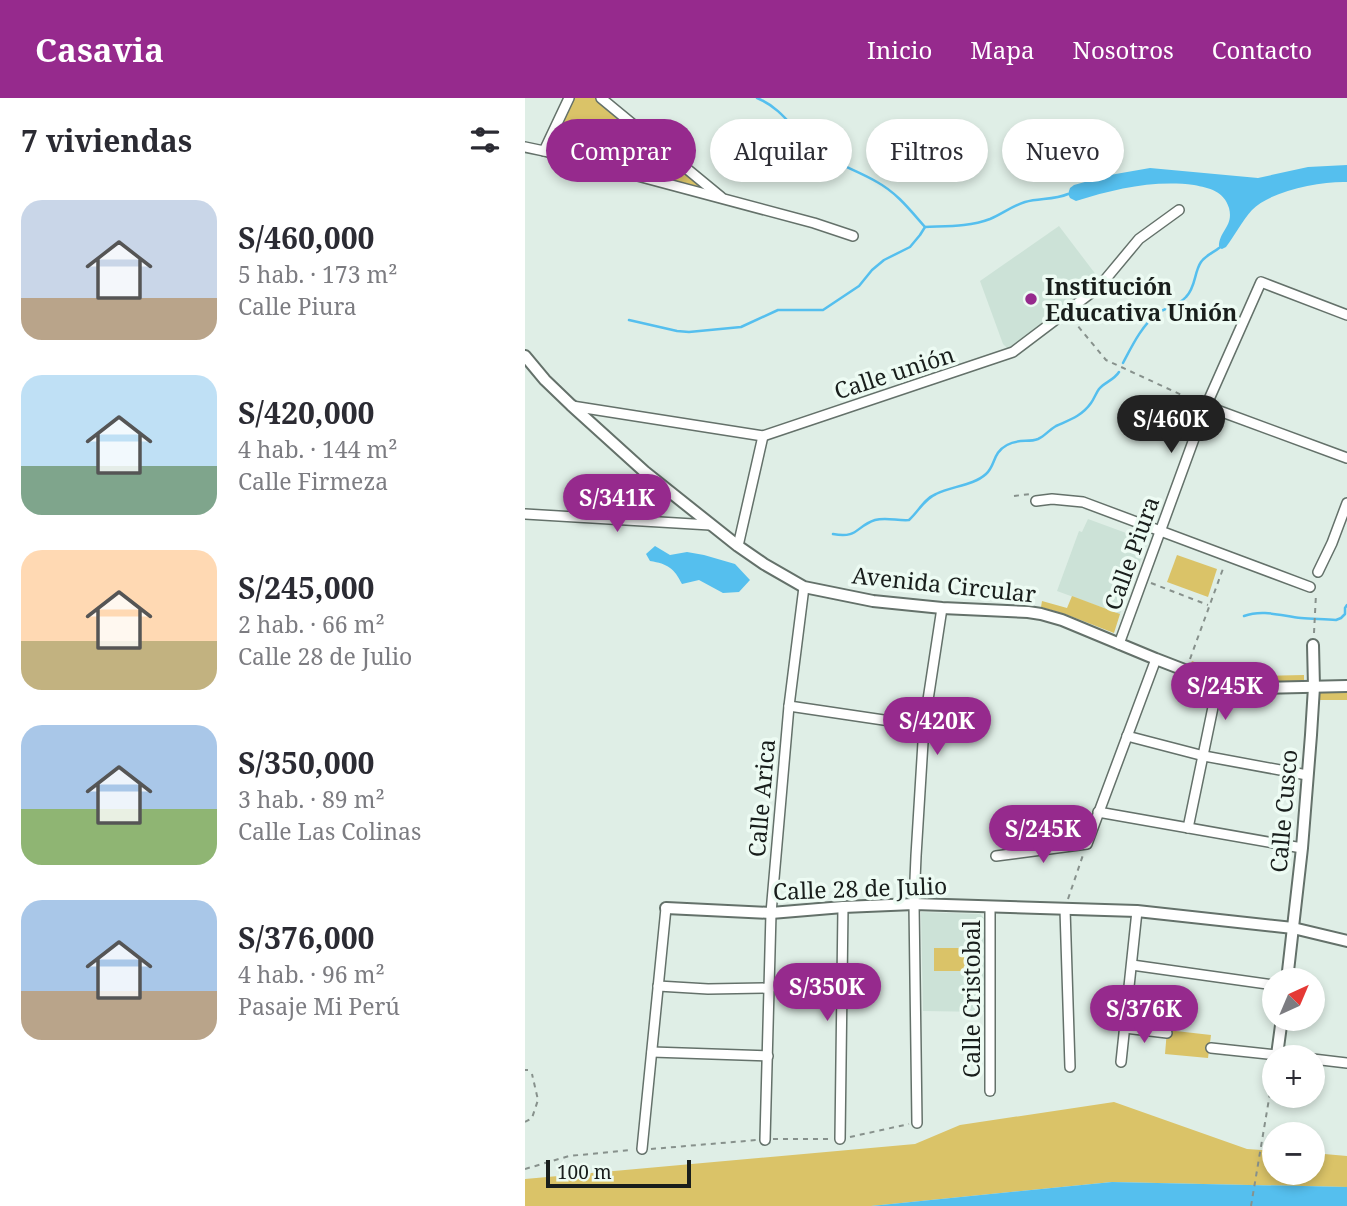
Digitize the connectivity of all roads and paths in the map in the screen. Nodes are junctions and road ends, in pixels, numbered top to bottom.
1 (569, 98) edge
2 (601, 98) edge
3 (525, 147) edge
4 (544, 151) junction
5 (724, 199) junction
6 (1179, 210) dead end
7 (853, 236) dead end
8 (1067, 313) junction
9 (1347, 316) edge
10 (525, 356) edge
11 (571, 405) junction
12 (1206, 406) junction
13 (763, 436) junction
14 (1347, 458) edge
15 (1014, 496) dead end
16 (1036, 501) joint
17 (1347, 503) edge
18 (525, 514) edge
19 (710, 525) junction
20 (1159, 531) junction
21 (738, 547) junction
22 (1226, 563) dead end
23 (1318, 572) joint
24 (1150, 583) dead end
25 (804, 587) junction
26 (1310, 587) dead end
27 (1210, 605) junction
28 (942, 608) junction
29 (1119, 644) junction
30 (1313, 645) joint
31 (1156, 659) junction
32 (1188, 664) dead end
33 (1218, 683) junction
34 (1347, 686) edge
35 (1314, 687) junction
36 (789, 706) junction
37 (924, 726) junction
38 (1127, 736) junction
39 (1203, 756) junction
40 (1307, 775) junction
41 (1098, 812) junction
42 (1188, 828) junction
43 (1087, 844) junction
44 (1302, 848) junction
45 (996, 856) dead end
46 (915, 904) junction
47 (843, 907) junction
48 (990, 907) junction
49 (666, 908) joint
50 (1065, 909) junction
51 (1137, 911) junction
52 (771, 913) junction
53 (1293, 928) junction
54 (1347, 941) edge
55 (1132, 965) junction
56 (1288, 968) edge
57 (1262, 983) edge
58 (658, 986) junction
59 (770, 988) junction
60 (1125, 1028) junction
61 (1167, 1034) dead end
62 (1211, 1048) dead end
63 (652, 1052) junction
64 (1262, 1054) edge
65 (768, 1056) junction
66 (1325, 1060) edge
67 (1121, 1062) dead end
68 (1347, 1063) edge
69 (1070, 1067) dead end
70 (532, 1074) dead end
71 (990, 1091) dead end
72 (1267, 1108) edge
73 (525, 1122) edge
74 (917, 1123) dead end
75 (841, 1139) dead end
76 (765, 1140) joint
77 (642, 1149) junction
78 (525, 1169) edge
79 (1251, 1206) edge

1 - 4 street
2 - 5 street
3 - 4 street
4 - 5 street
5 - 7 street
6 - 8 street, Calle unión
8 - 12 path
8 - 13 street, Calle unión
9 - 12 street, Calle Piura
10 - 11 street, Avenida Circular
11 - 13 street, Calle unión
11 - 19 street, Avenida Circular
12 - 14 street
12 - 20 street, Calle Piura
13 - 21 street
15 - 16 path
16 - 20 street
17 - 23 street
18 - 19 street
19 - 21 street, Avenida Circular
20 - 26 street
20 - 29 street, Calle Piura
21 - 25 street, Avenida Circular
22 - 27 path
23 - 30 path
24 - 27 path
25 - 28 street, Avenida Circular
25 - 36 street, Calle Arica
27 - 32 path
28 - 29 street, Avenida Circular
28 - 37 street
29 - 31 street, Avenida Circular
30 - 35 street, Calle Cusco
31 - 33 street, Avenida Circular
31 - 38 street
33 - 35 street, Avenida Circular
33 - 39 street
34 - 35 street, Avenida Circular
35 - 40 street, Calle Cusco
36 - 37 street
36 - 52 street, Calle Arica
37 - 46 street
38 - 39 street
38 - 41 street
39 - 40 street
39 - 42 street
40 - 44 street, Calle Cusco
41 - 42 street
41 - 43 street
42 - 44 street
43 - 45 street
43 - 50 path
44 - 53 street, Calle Cusco
46 - 47 street, Calle 28 de Julio
46 - 48 street, Calle 28 de Julio
46 - 74 street
47 - 52 street, Calle 28 de Julio
47 - 75 street
48 - 50 street, Calle 28 de Julio
48 - 71 street, Calle Cristobal
49 - 52 street, Calle 28 de Julio
49 - 58 street
50 - 51 street, Calle 28 de Julio
50 - 69 street
51 - 53 street, Calle 28 de Julio
51 - 55 street
52 - 59 street, Calle Arica
53 - 54 street, Calle 28 de Julio
53 - 56 street, Calle Cusco
55 - 57 street
55 - 60 street
58 - 59 street
58 - 63 street
59 - 65 street, Calle Arica
60 - 61 street
60 - 67 street
62 - 64 street
63 - 65 street
63 - 77 street
65 - 76 street, Calle Arica
66 - 68 street
70 - 73 path
72 - 79 path
76 - 77 path
77 - 78 path

